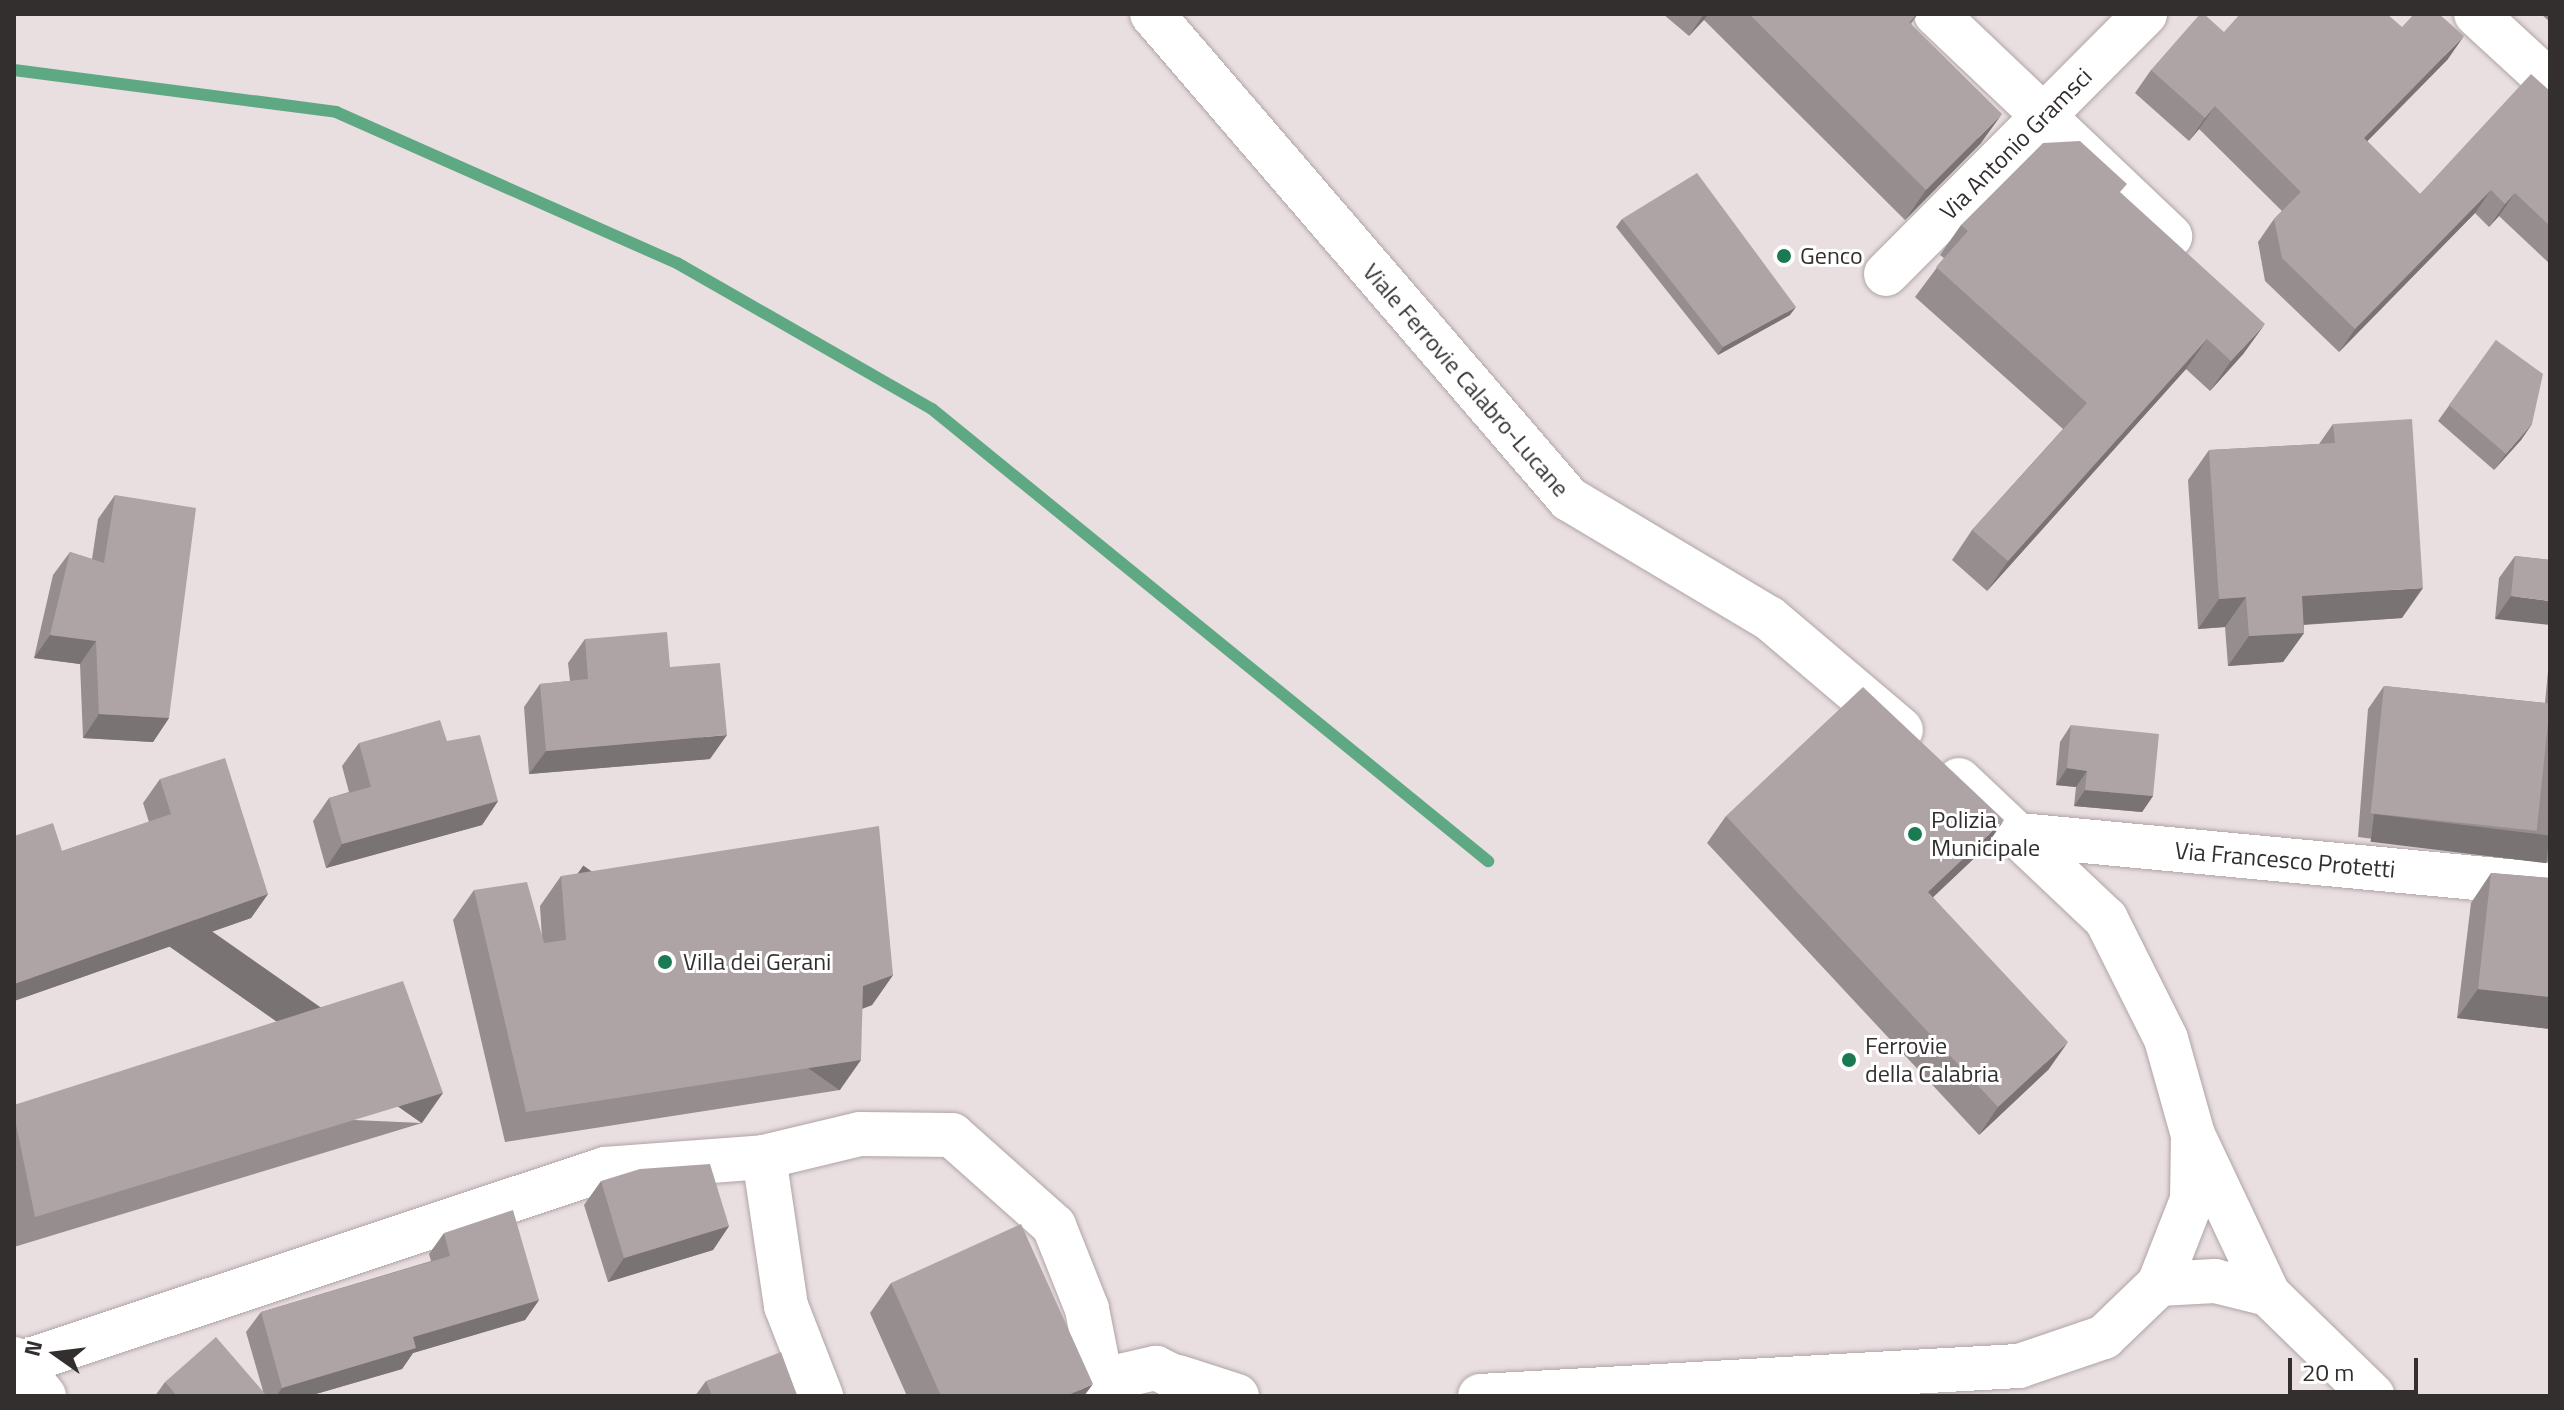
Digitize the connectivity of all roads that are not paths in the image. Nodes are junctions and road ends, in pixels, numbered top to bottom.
1 (1152, 14) edge
2 (1936, 14) edge
3 (2145, 14) edge
4 (2476, 14) edge
5 (2550, 82) edge
6 (2044, 116) junction
7 (2170, 236) edge
8 (1886, 274) dead end
9 (2020, 835) junction
10 (2550, 885) edge
11 (2193, 1135) junction
12 (764, 1157) junction
13 (2159, 1284) junction
14 (2268, 1294) junction
15 (25, 1373) edge
16 (1145, 1387) edge
17 (821, 1396) edge
18 (1237, 1396) edge
19 (1480, 1396) edge
20 (2373, 1396) edge

1 - 9 street, Viale Ferrovie Calabro-Lucane
2 - 6 street
3 - 6 street, Via Antonio Gramsci
4 - 5 street
6 - 7 street
6 - 8 street, Via Antonio Gramsci
9 - 10 street, Via Francesco Protetti
9 - 11 street, Viale Ferrovie Calabro-Lucane
11 - 13 street
11 - 14 street
12 - 15 street
12 - 16 street
12 - 17 street
13 - 14 street
13 - 19 street
14 - 20 street
16 - 18 street

